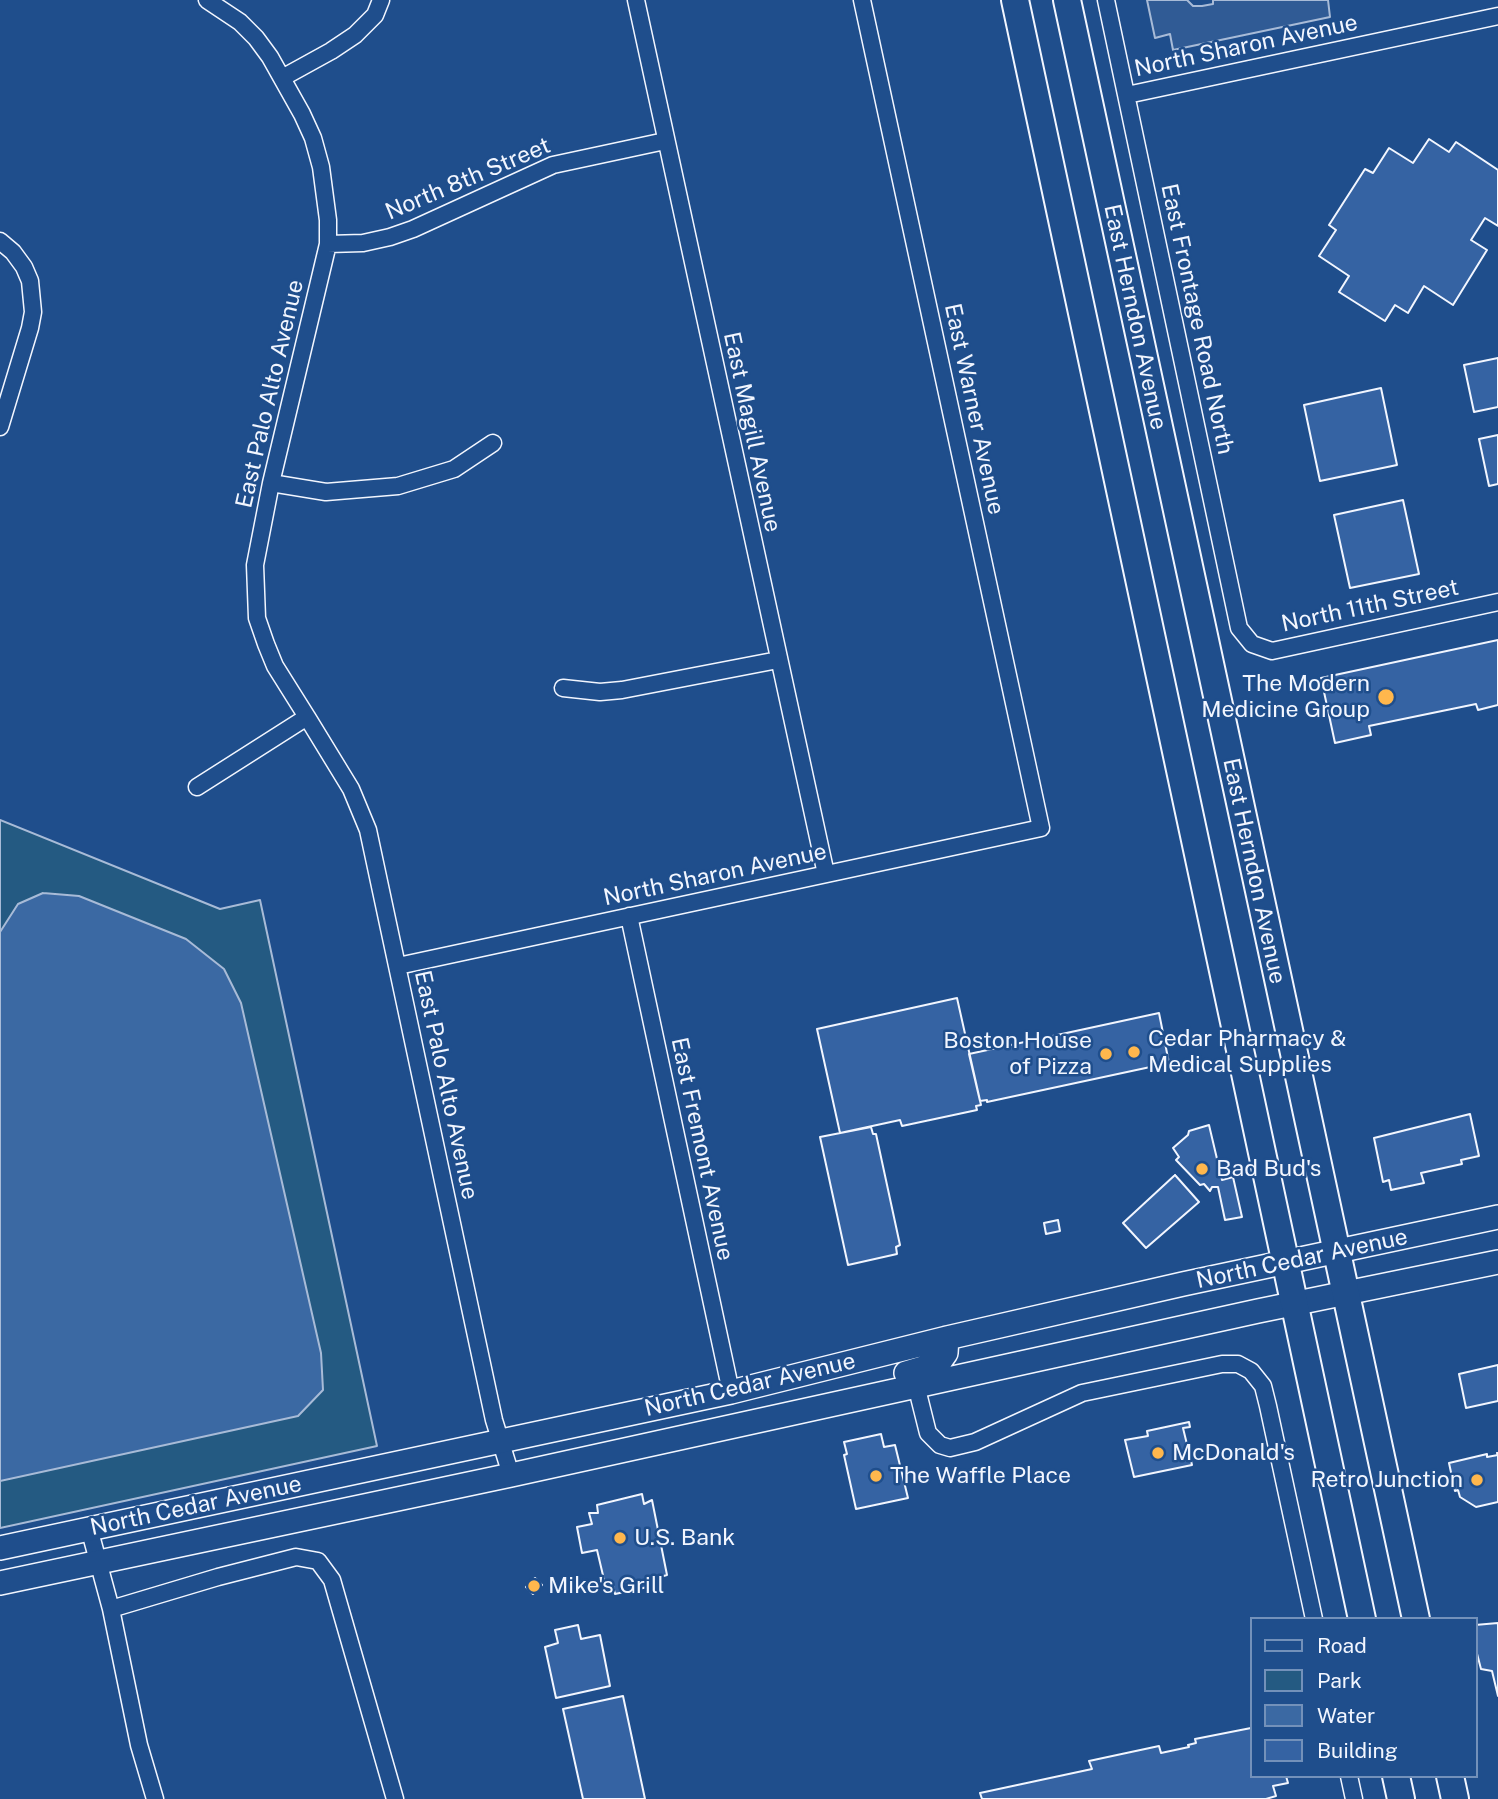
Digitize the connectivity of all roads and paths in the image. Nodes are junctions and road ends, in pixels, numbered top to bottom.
1 (206, 0) edge
2 (381, 0) edge
3 (636, 0) edge
4 (862, 0) edge
5 (1015, 0) edge
6 (1067, 0) edge
7 (1106, 0) edge
8 (1498, 16) edge
9 (282, 78) junction
10 (1127, 95) junction
11 (665, 141) junction
12 (0, 241) edge
13 (328, 244) junction
14 (0, 427) edge
15 (494, 443) dead end
16 (271, 483) junction
17 (1498, 601) edge
18 (1252, 644) joint
19 (778, 660) junction
20 (563, 688) dead end
21 (307, 717) junction
22 (197, 787) dead end
23 (1041, 828) joint
24 (826, 874) junction
25 (629, 916) junction
26 (398, 966) junction
27 (1498, 1217) edge
28 (1337, 1251) junction
29 (1285, 1262) junction
30 (1498, 1262) edge
31 (1346, 1293) junction
32 (1294, 1304) junction
33 (947, 1338) junction
34 (916, 1385) junction
35 (731, 1392) junction
36 (733, 1426) junction
37 (501, 1441) junction
38 (511, 1475) junction
39 (89, 1528) junction
40 (0, 1548) edge
41 (96, 1561) junction
42 (0, 1583) edge
43 (111, 1609) junction
44 (1314, 1617) edge
45 (1362, 1617) edge
46 (1416, 1617) edge
47 (1349, 1778) edge
48 (1396, 1778) edge
49 (1450, 1778) edge
50 (155, 1799) edge
51 (395, 1799) edge
52 (1353, 1799) edge
53 (1401, 1799) edge
54 (1455, 1799) edge

1 - 9 street, East Palo Alto Avenue
2 - 9 street
3 - 11 street, East Magill Avenue
4 - 23 street, East Warner Avenue
5 - 29 main road
6 - 28 main road, East Herndon Avenue
7 - 10 street, East Frontage Road North
8 - 10 street, North Sharon Avenue
9 - 13 street, East Palo Alto Avenue
10 - 18 street, East Frontage Road North
11 - 13 street, North 8th Street
11 - 19 street, East Magill Avenue
12 - 14 street
13 - 16 street, East Palo Alto Avenue
15 - 16 street
16 - 21 street, East Palo Alto Avenue
17 - 18 street, North 11th Street
19 - 20 street
19 - 24 street, East Magill Avenue
21 - 22 street
21 - 26 street, East Palo Alto Avenue
23 - 24 street, North Sharon Avenue
24 - 25 street, North Sharon Avenue
25 - 26 street, North Sharon Avenue
25 - 35 street, East Fremont Avenue
26 - 37 street, East Palo Alto Avenue
27 - 28 main road, North Cedar Avenue
28 - 29 main road, North Cedar Avenue
28 - 31 main road, East Herndon Avenue
29 - 32 main road
29 - 33 main road, North Cedar Avenue
30 - 31 main road, North Cedar Avenue
31 - 32 main road, North Cedar Avenue
31 - 46 main road, East Herndon Avenue
32 - 34 main road, North Cedar Avenue
32 - 45 main road
33 - 35 main road, North Cedar Avenue
33 - 36 main road
34 - 36 main road, North Cedar Avenue
34 - 44 street
35 - 37 main road, North Cedar Avenue
36 - 38 main road, North Cedar Avenue
37 - 38 street, East Palo Alto Avenue
37 - 39 main road, North Cedar Avenue
38 - 41 main road, North Cedar Avenue
39 - 40 main road, North Cedar Avenue
39 - 41 street
41 - 42 main road, North Cedar Avenue
41 - 43 street
43 - 50 street
43 - 51 street
47 - 52 street
48 - 53 main road
49 - 54 main road

